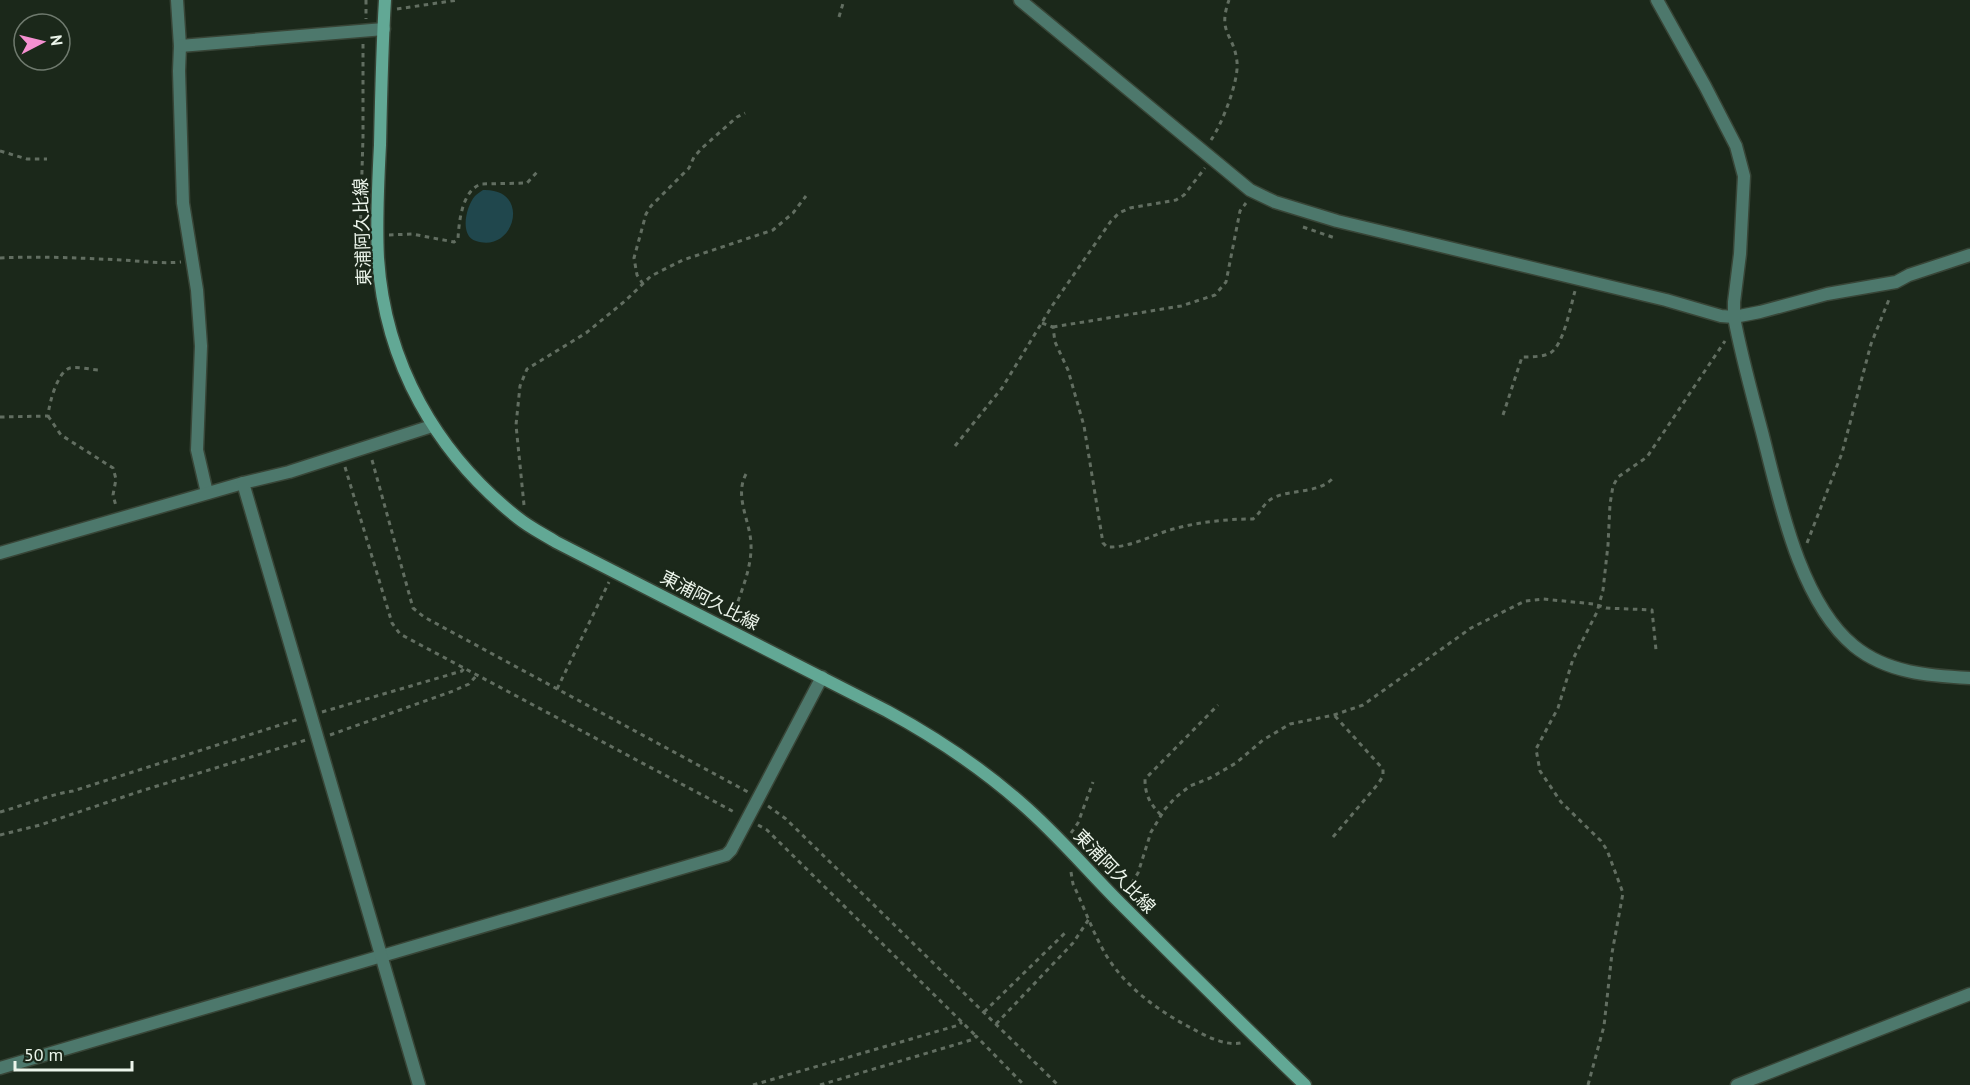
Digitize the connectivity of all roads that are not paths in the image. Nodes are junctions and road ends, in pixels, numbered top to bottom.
1 (177, 0) edge
2 (1020, 0) edge
3 (1657, 0) edge
4 (385, 5) edge
5 (384, 29) junction
6 (180, 46) junction
7 (1970, 255) edge
8 (1734, 317) junction
9 (432, 426) junction
10 (243, 483) junction
11 (207, 492) junction
12 (0, 554) edge
13 (822, 677) junction
14 (1970, 678) edge
15 (380, 955) junction
16 (1970, 994) edge
17 (0, 1068) edge
18 (419, 1085) edge
19 (1305, 1085) edge
20 (1737, 1085) edge

1 - 6 street
2 - 8 street
3 - 8 street
4 - 5 main road, 東浦阿久比線
5 - 6 street
5 - 9 main road, 東浦阿久比線
6 - 11 street
7 - 8 street
8 - 14 street
9 - 10 street
9 - 13 main road, 東浦阿久比線
10 - 11 street
10 - 15 street
11 - 12 street
13 - 15 street
13 - 19 main road, 東浦阿久比線
15 - 17 street
15 - 18 street
16 - 20 street

